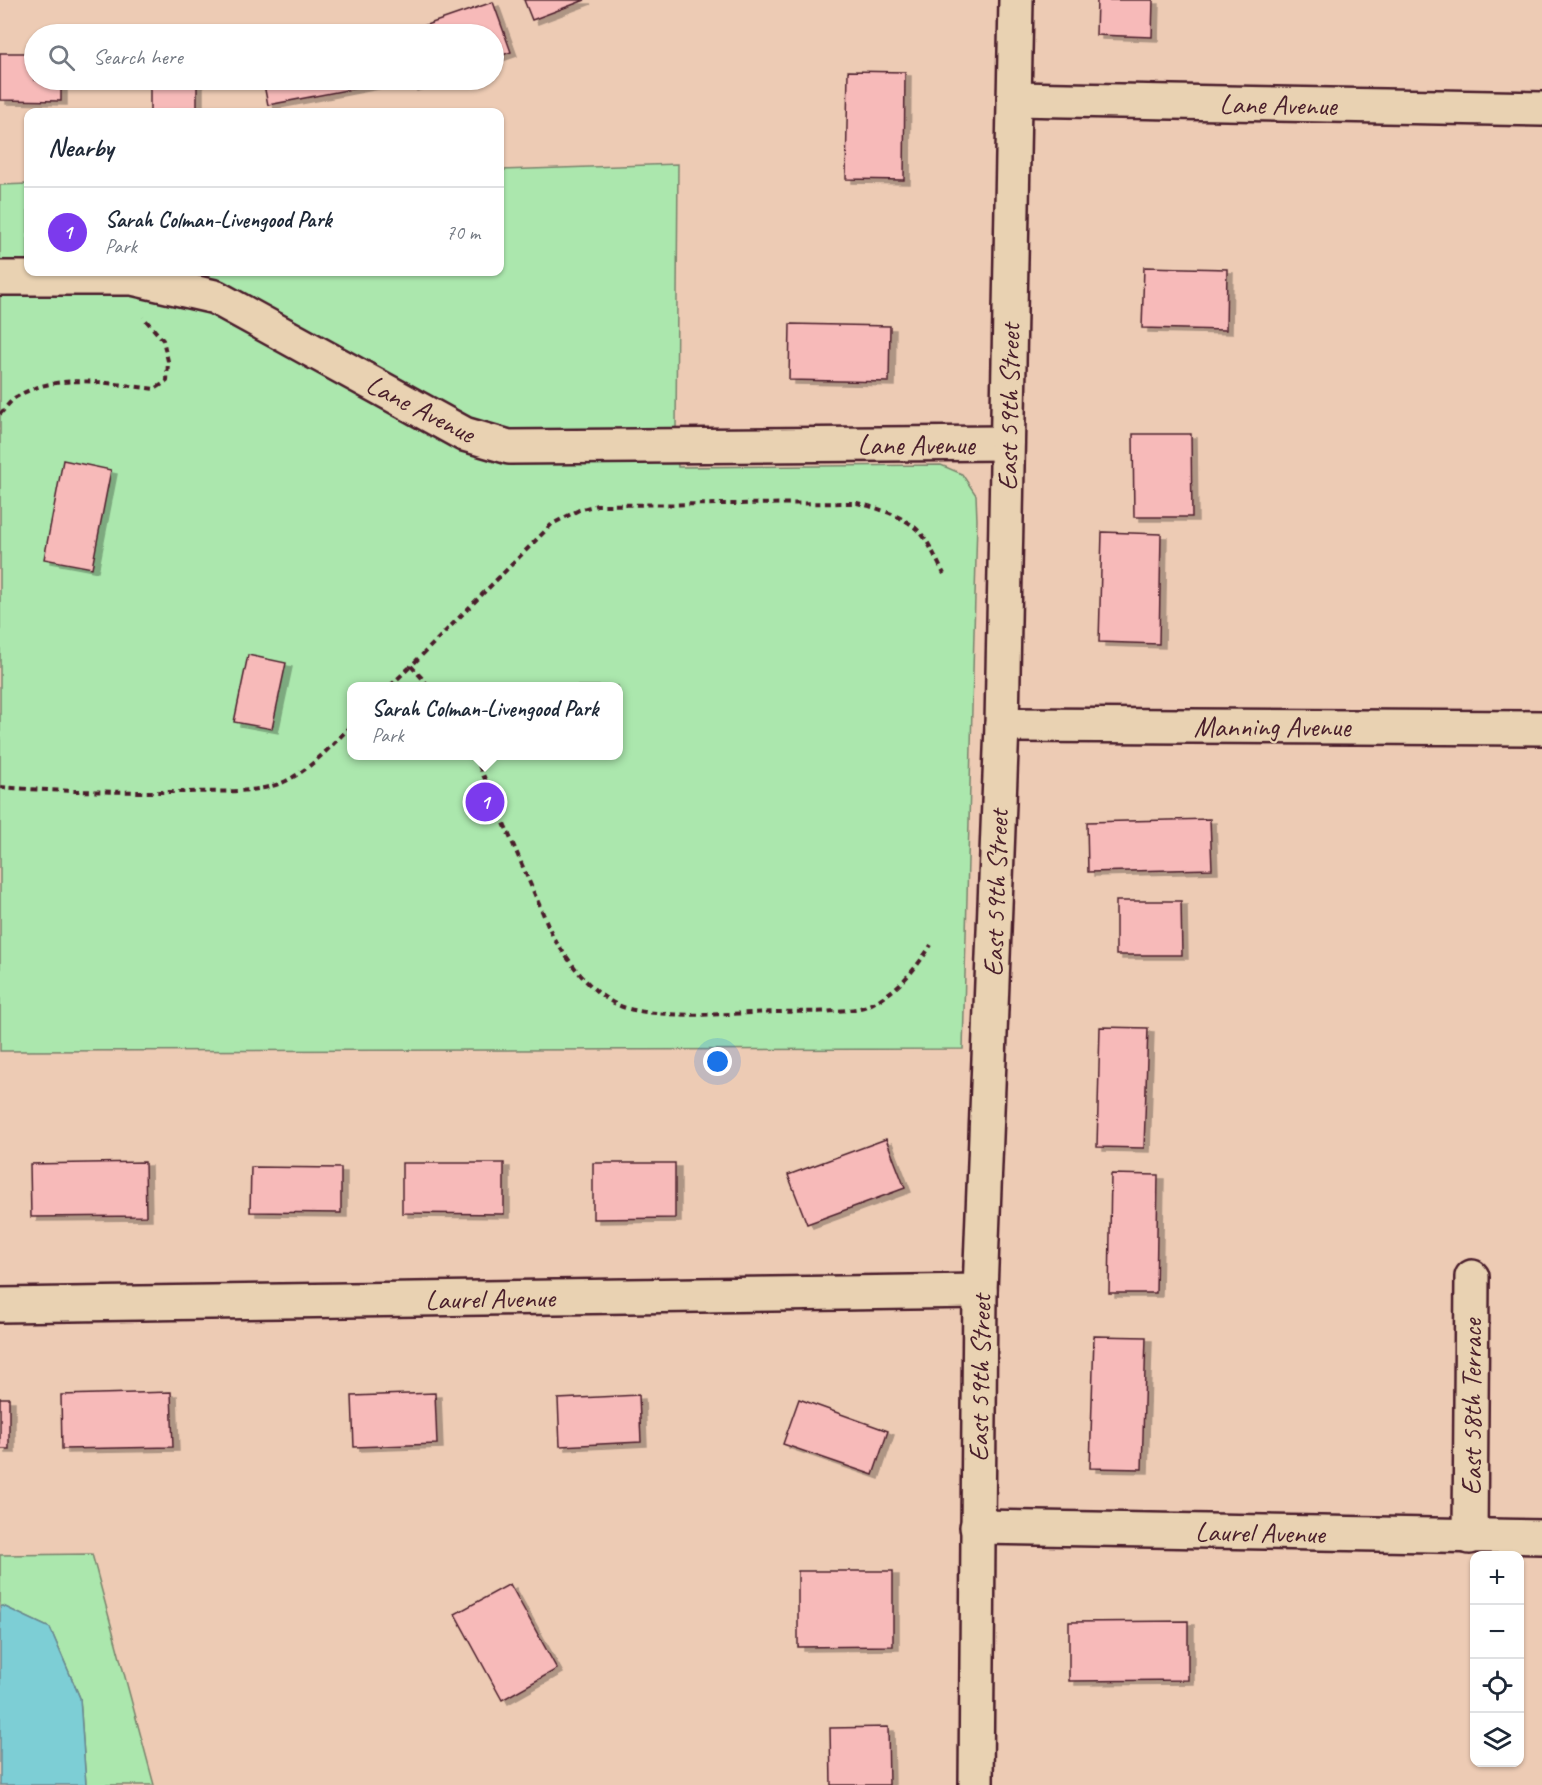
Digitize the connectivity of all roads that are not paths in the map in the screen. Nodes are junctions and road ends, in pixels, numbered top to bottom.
1 (1016, 0) edge
2 (1014, 99) junction
3 (1542, 109) edge
4 (0, 278) edge
5 (1007, 444) junction
6 (1002, 725) junction
7 (1542, 728) edge
8 (1472, 1277) dead end
9 (980, 1291) junction
10 (0, 1305) edge
11 (977, 1527) junction
12 (1470, 1537) junction
13 (1542, 1538) edge
14 (976, 1785) edge

1 - 2 street, East 59th Street
2 - 3 street, Lane Avenue
2 - 5 street, East 59th Street
4 - 5 street, Lane Avenue
5 - 6 street, East 59th Street
6 - 7 street, Manning Avenue
6 - 9 street, East 59th Street
8 - 12 street, East 58th Terrace
9 - 10 street, Laurel Avenue
9 - 11 street, East 59th Street
11 - 12 street, Laurel Avenue
11 - 14 street, East 59th Street
12 - 13 street, Laurel Avenue

